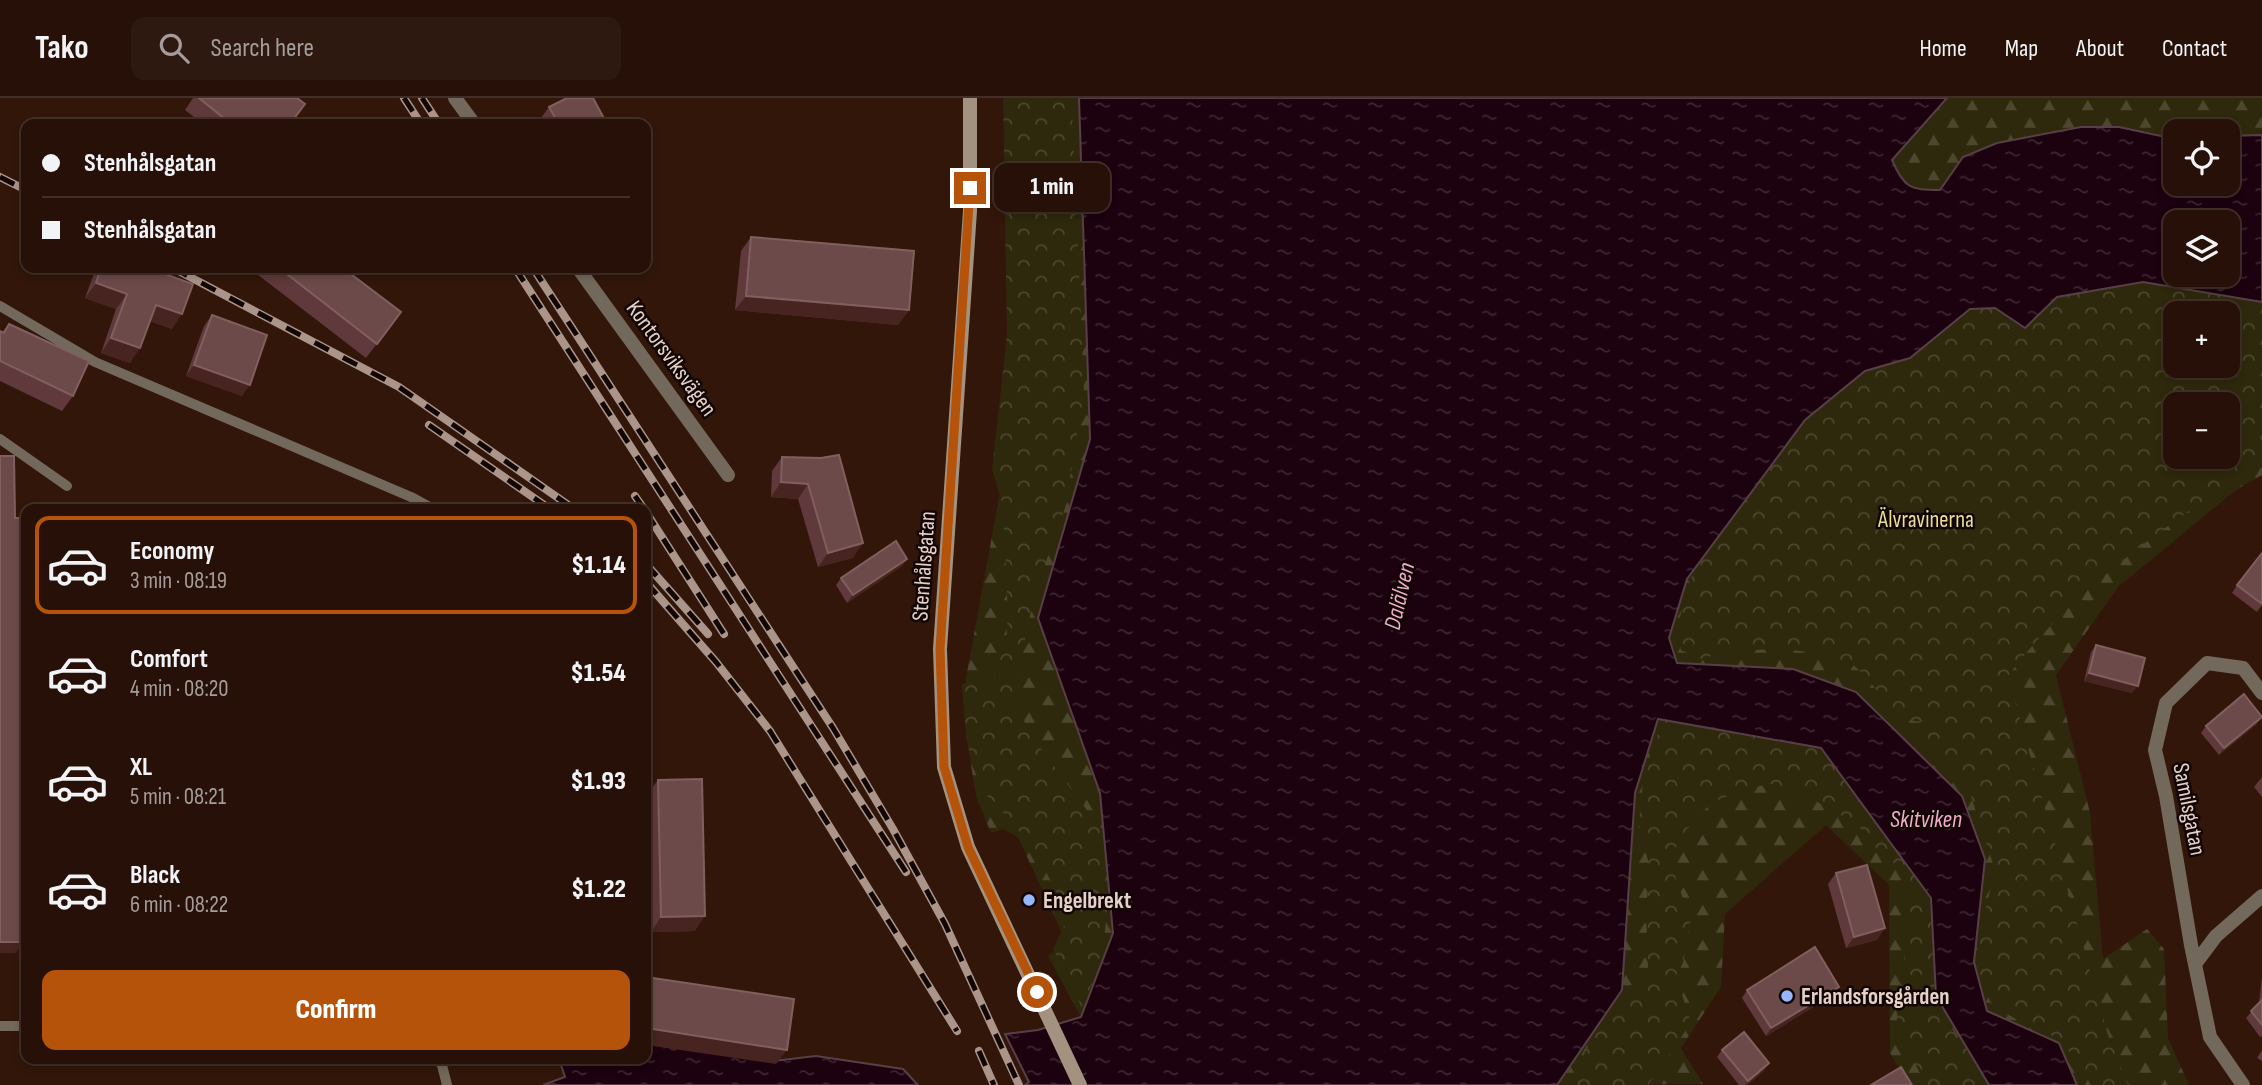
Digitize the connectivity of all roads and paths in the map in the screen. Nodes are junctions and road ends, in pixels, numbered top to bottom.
1 (455, 98) edge
2 (970, 98) edge
3 (470, 119) edge
4 (582, 273) edge
5 (0, 306) edge
6 (0, 439) edge
7 (728, 475) dead end
8 (66, 486) dead end
9 (424, 504) edge
10 (2262, 693) edge
11 (2262, 896) edge
12 (2195, 964) junction
13 (0, 1026) edge
14 (21, 1026) edge
15 (441, 1064) edge
16 (447, 1085) edge
17 (1080, 1085) edge
18 (2243, 1085) edge

1 - 3 street
2 - 17 street, Stenhålsgatan
4 - 7 street, Kontorsviksvägen
5 - 9 lane
6 - 8 lane
10 - 12 street, Samilsgatan
11 - 12 street
12 - 18 street, Samilsgatan
13 - 14 lane
15 - 16 lane

